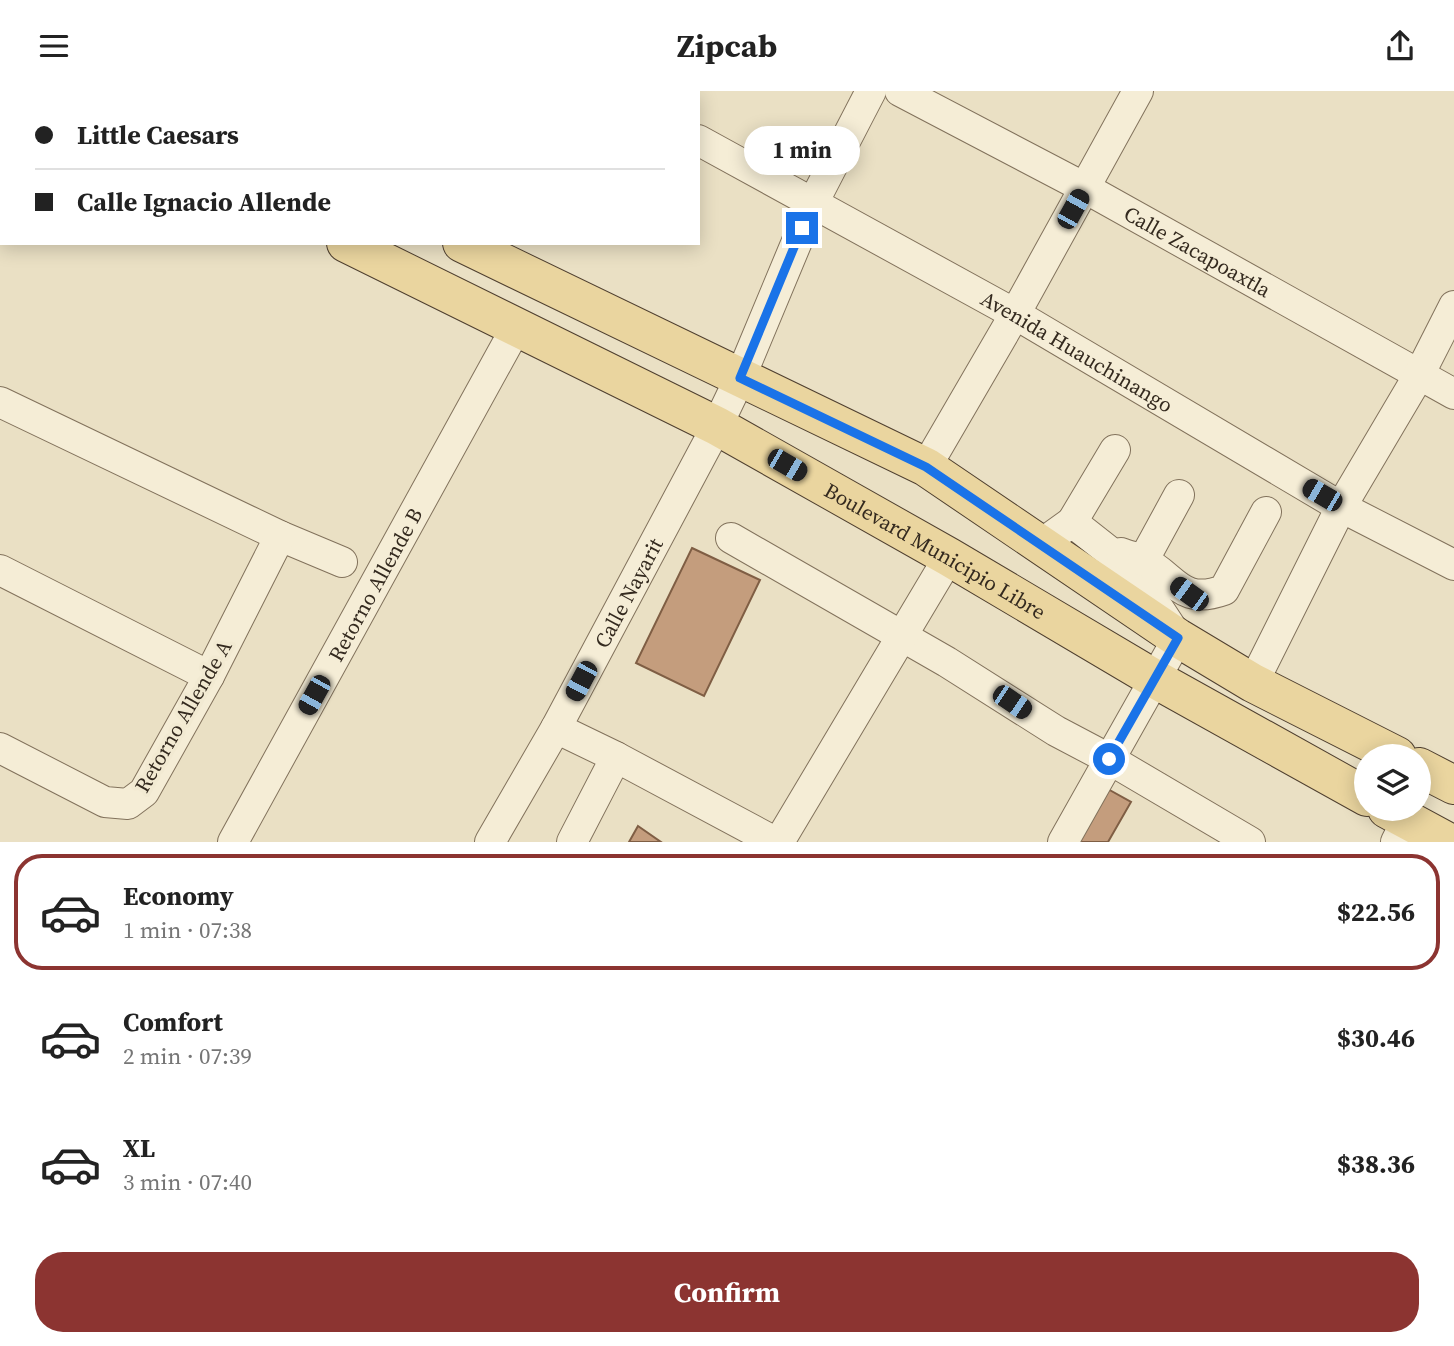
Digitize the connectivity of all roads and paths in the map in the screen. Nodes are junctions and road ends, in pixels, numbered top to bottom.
1 (871, 91) edge
2 (900, 91) edge
3 (1138, 91) edge
4 (700, 141) edge
5 (1085, 188) junction
6 (813, 203) junction
7 (350, 245) edge
8 (466, 245) edge
9 (1454, 306) edge
10 (1015, 314) junction
11 (516, 328) junction
12 (1419, 375) junction
13 (740, 378) junction
14 (1454, 394) edge
15 (0, 402) edge
16 (717, 426) junction
17 (1115, 450) dead end
18 (926, 467) junction
19 (1179, 495) dead end
20 (1341, 506) junction
21 (1266, 512) dead end
22 (1072, 522) junction
23 (280, 535) junction
24 (731, 538) dead end
25 (1040, 544) junction
26 (1104, 547) junction
27 (949, 557) junction
28 (1143, 561) junction
29 (342, 562) dead end
30 (1454, 565) edge
31 (0, 570) edge
32 (902, 637) junction
33 (1178, 638) junction
34 (209, 677) junction
35 (1155, 679) junction
36 (1253, 683) junction
37 (556, 728) junction
38 (1372, 744) edge
39 (0, 748) edge
40 (616, 757) junction
41 (1109, 759) junction
42 (1431, 773) edge
43 (1454, 785) edge
44 (1354, 790) edge
45 (1397, 823) edge
46 (233, 842) edge
47 (490, 842) edge
48 (572, 842) edge
49 (777, 842) edge
50 (1063, 842) edge
51 (1250, 842) edge
52 (1448, 842) edge

1 - 6 street, Calle Nayarit
2 - 5 street, Calle Zacapoaxtla
3 - 5 street
4 - 6 street, Avenida Huauchinango
5 - 10 street
5 - 12 street, Calle Zacapoaxtla
6 - 10 street, Avenida Huauchinango
6 - 13 street, Calle Nayarit
7 - 11 main road, Boulevard Municipio Libre
8 - 13 main road
9 - 12 street
10 - 18 street
10 - 20 street, Avenida Huauchinango
11 - 16 main road, Boulevard Municipio Libre
11 - 46 street, Retorno Allende B
12 - 14 street, Calle Zacapoaxtla
12 - 20 street
13 - 16 street, Calle Nayarit
13 - 18 main road
15 - 23 street
16 - 27 main road, Boulevard Municipio Libre
16 - 37 street, Calle Nayarit
17 - 22 street
18 - 25 main road
19 - 28 street
20 - 30 street, Avenida Huauchinango
20 - 36 street
21 - 28 street
22 - 25 street
22 - 26 street
23 - 29 street
23 - 34 street, Retorno Allende A
24 - 32 street
25 - 33 main road
26 - 28 street
26 - 33 street
27 - 32 street
27 - 35 main road, Boulevard Municipio Libre
31 - 34 street
32 - 41 street
32 - 49 street
33 - 35 street
33 - 36 main road
34 - 39 street, Retorno Allende A
35 - 41 street
35 - 44 main road, Boulevard Municipio Libre
36 - 38 main road
37 - 40 street
37 - 47 street, Calle Nayarit
40 - 48 street
40 - 49 street
41 - 50 street
41 - 51 street
42 - 43 main road
45 - 52 main road

